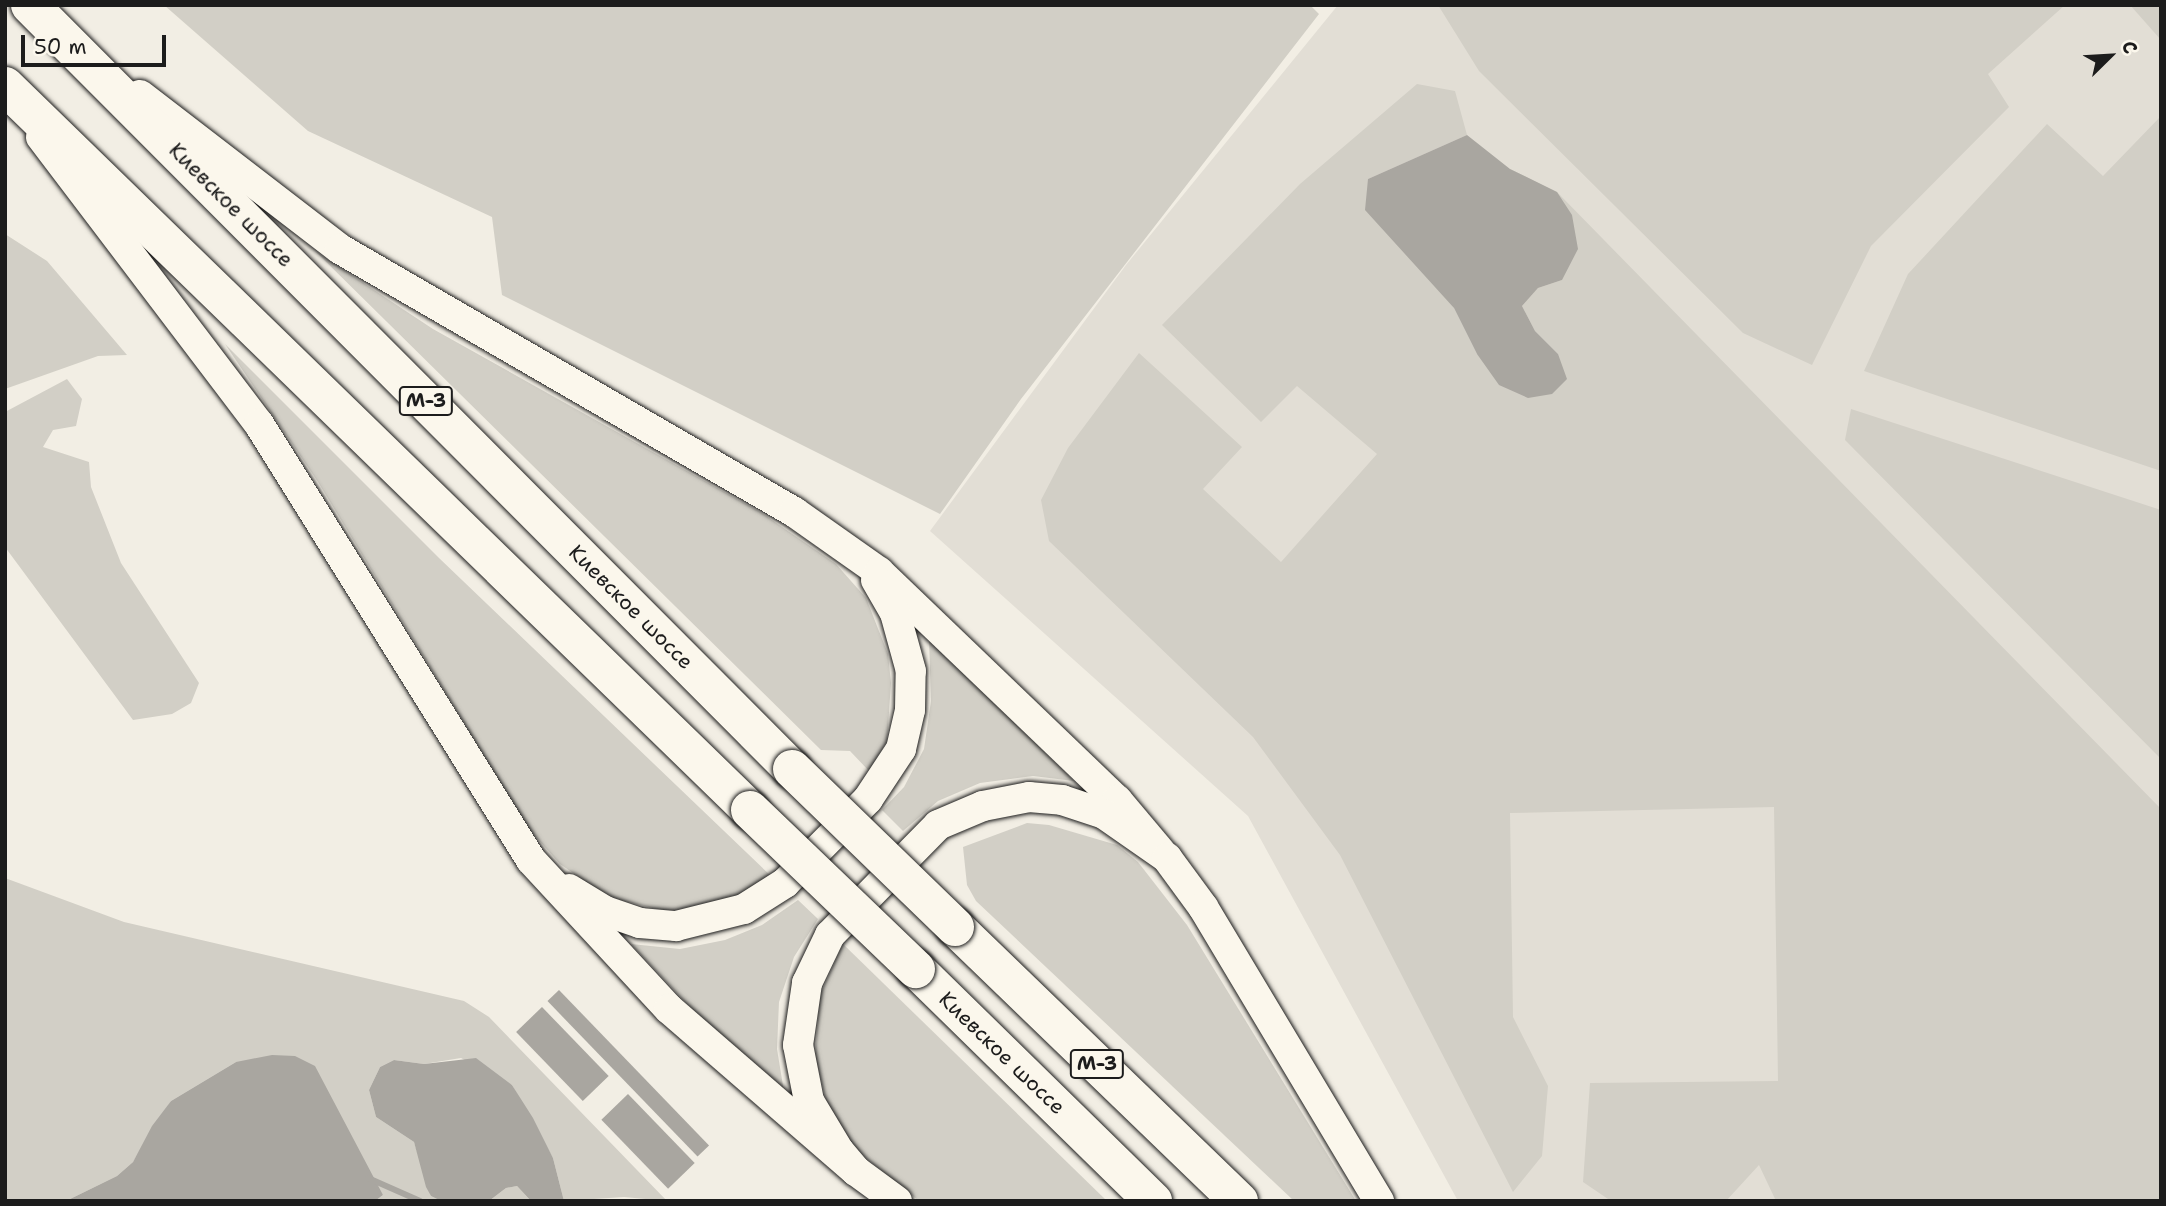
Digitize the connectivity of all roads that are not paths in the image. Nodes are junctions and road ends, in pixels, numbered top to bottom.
1 (30, 5) edge
2 (60, 34) junction
3 (7, 88) edge
4 (855, 555) junction
5 (506, 822) junction
6 (1160, 851) junction
7 (856, 1171) junction
8 (897, 1201) edge
9 (1153, 1201) edge
10 (1239, 1201) edge
11 (1379, 1201) edge

1 - 2 highway, Киевское шоссе / М-3
2 - 4 street
2 - 10 highway, Киевское шоссе / М-3, bridge
3 - 5 street
3 - 9 highway, Киевское шоссе / М-3, bridge
4 - 5 street
4 - 6 street
5 - 7 street
6 - 7 street
6 - 11 street
7 - 8 street

